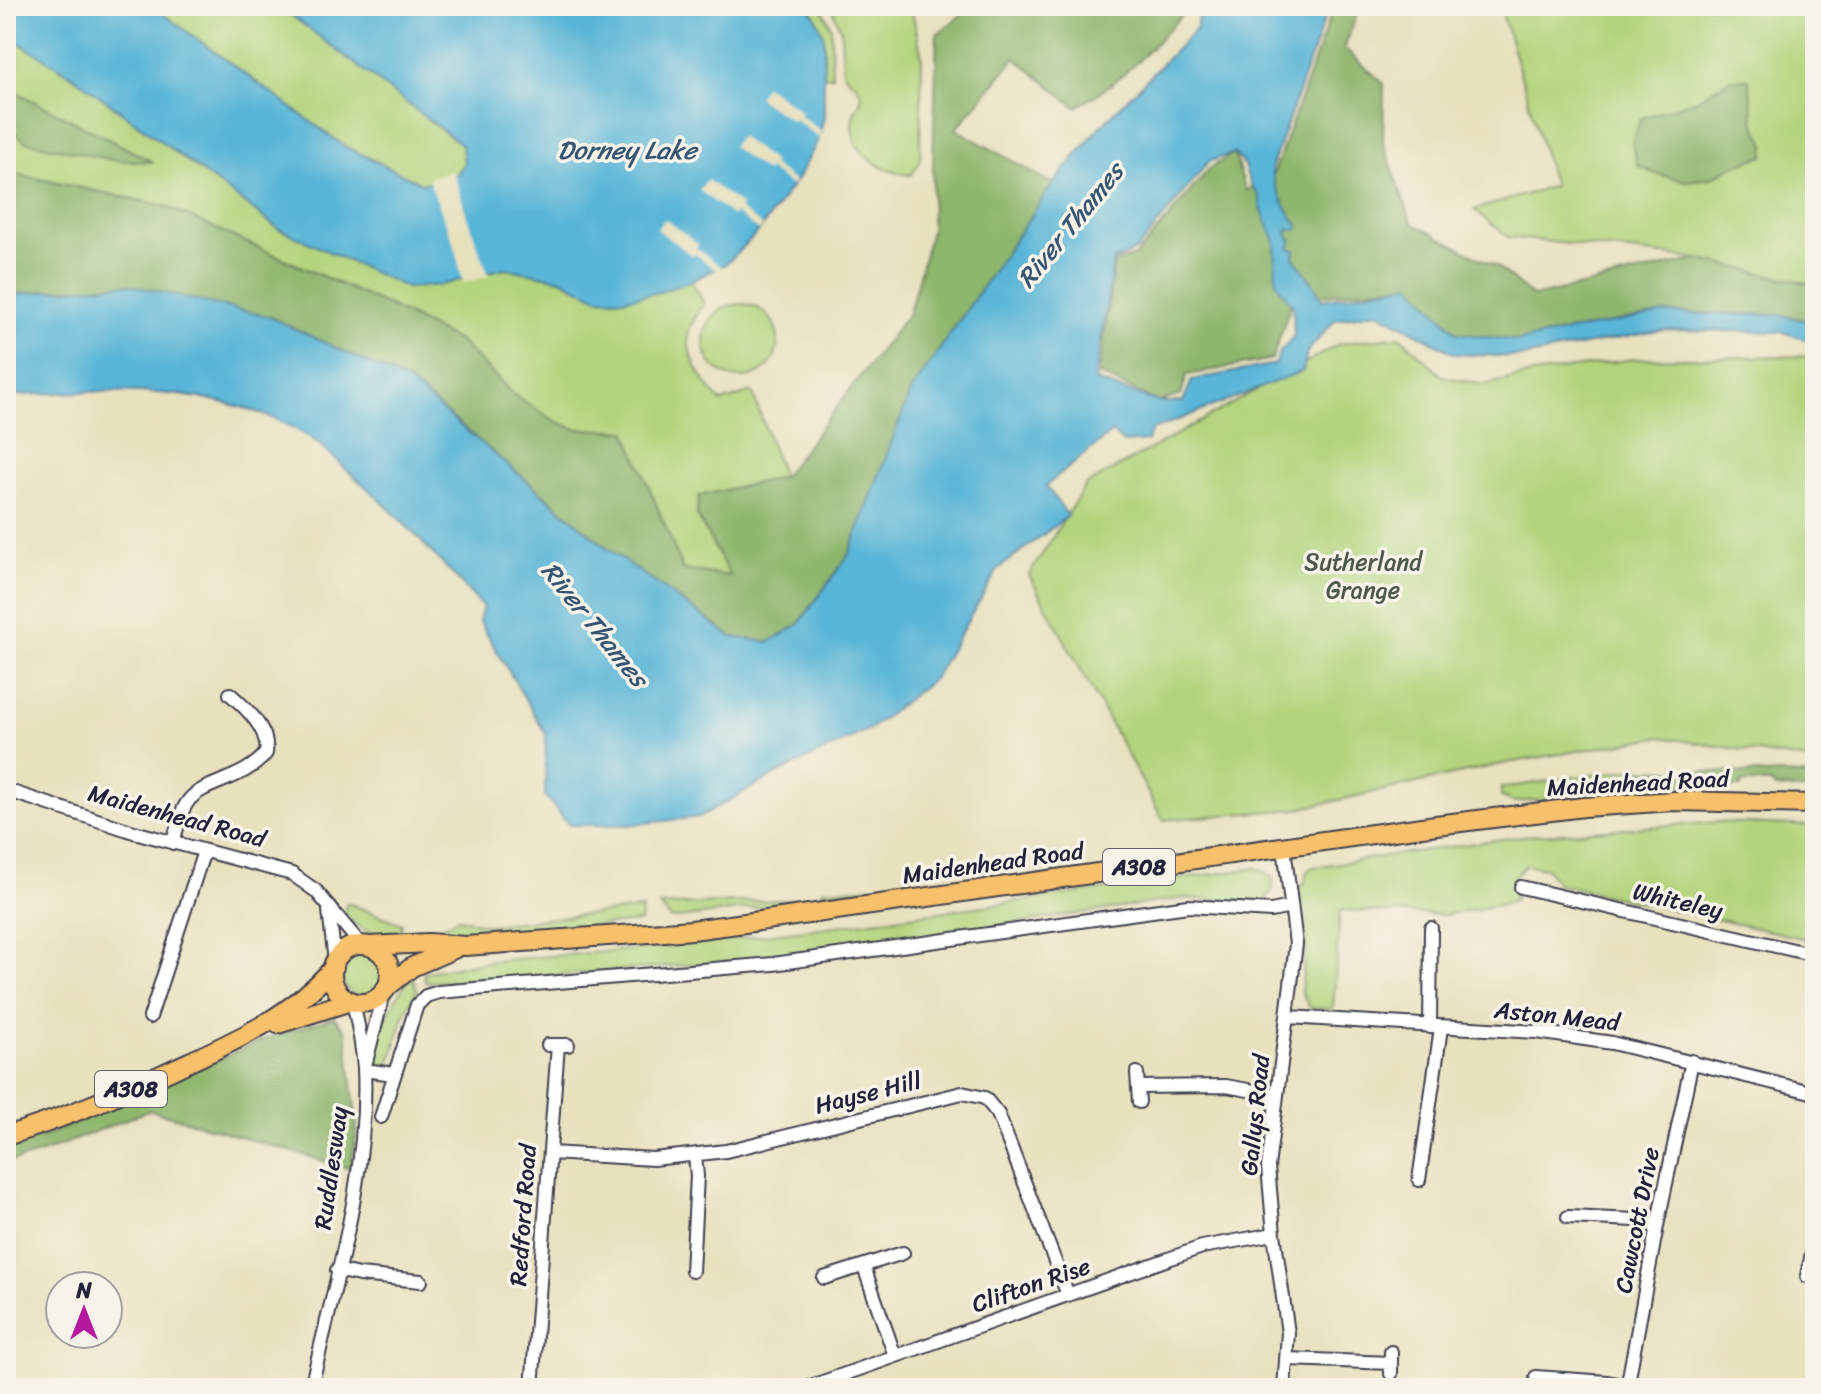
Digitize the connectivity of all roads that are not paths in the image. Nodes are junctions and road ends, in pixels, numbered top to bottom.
1 (230, 694) dead end
2 (6, 790) edge
3 (1815, 804) edge
4 (173, 843) junction
5 (1284, 847) junction
6 (204, 851) junction
7 (1529, 885) dead end
8 (327, 903) junction
9 (1291, 907) junction
10 (1431, 928) dead end
11 (365, 946) junction
12 (465, 946) junction
13 (1815, 955) edge
14 (334, 964) junction
15 (386, 989) junction
16 (352, 1001) junction
17 (150, 1017) dead end
18 (1288, 1017) junction
19 (1436, 1028) junction
20 (252, 1032) junction
21 (558, 1045) dead end
22 (1692, 1061) junction
23 (364, 1070) junction
24 (1137, 1073) dead end
25 (394, 1074) junction
26 (1138, 1087) junction
27 (1815, 1093) edge
28 (1276, 1095) junction
29 (1139, 1102) dead end
30 (381, 1117) dead end
31 (6, 1136) edge
32 (550, 1153) junction
33 (695, 1156) junction
34 (1419, 1180) dead end
35 (1568, 1217) dead end
36 (1657, 1226) junction
37 (1274, 1234) junction
38 (1815, 1240) edge
39 (903, 1253) dead end
40 (707, 1263) dead end
41 (864, 1267) junction
42 (337, 1270) junction
43 (1807, 1276) edge
44 (824, 1278) dead end
45 (405, 1279) junction
46 (421, 1281) dead end
47 (404, 1295) dead end
48 (1068, 1295) junction
49 (895, 1356) junction
50 (1288, 1359) junction
51 (1391, 1363) dead end
52 (1536, 1377) dead end
53 (1627, 1387) edge
54 (311, 1388) edge
55 (532, 1388) edge
56 (806, 1388) edge
57 (1284, 1388) edge

1 - 4 street
2 - 4 street, Maidenhead Road
3 - 5 main road, Maidenhead Road / A308
4 - 6 street, Maidenhead Road
5 - 9 street, Gallys Road
5 - 12 main road, Maidenhead Road / A308
6 - 8 street, Maidenhead Road
6 - 17 street
7 - 13 street, Whiteley
8 - 11 street, Maidenhead Road
8 - 14 street
9 - 18 street, Gallys Road
9 - 25 street
10 - 19 street
11 - 12 main road, Maidenhead Road / A308
11 - 14 main road
11 - 15 main road
12 - 15 main road, Maidenhead Road / A308
14 - 16 main road
14 - 20 main road, A308
15 - 16 main road
15 - 23 street, Ruddlesway
16 - 20 main road, A308
16 - 23 street, Ruddlesway
18 - 19 street, Aston Mead
18 - 28 street, Gallys Road
19 - 22 street, Aston Mead
19 - 34 street
20 - 31 main road, A308
21 - 32 street, Redford Road
22 - 27 street, Aston Mead
22 - 36 street, Cawcott Drive
23 - 25 street
23 - 42 street, Ruddlesway
24 - 26 street
25 - 30 street
26 - 28 street
26 - 29 street
28 - 37 street, Gallys Road
32 - 33 street, Hayse Hill
32 - 55 street, Redford Road
33 - 40 street
33 - 48 street, Hayse Hill
35 - 36 street
36 - 53 street, Cawcott Drive
37 - 48 street, Clifton Rise
37 - 50 street, Gallys Road
38 - 43 street
39 - 41 street
41 - 44 street
41 - 49 street
42 - 45 street
42 - 54 street, Ruddlesway
45 - 46 street
45 - 47 street
48 - 49 street, Clifton Rise
49 - 56 street, Clifton Rise
50 - 51 street
50 - 57 street, Gallys Road
52 - 53 street

